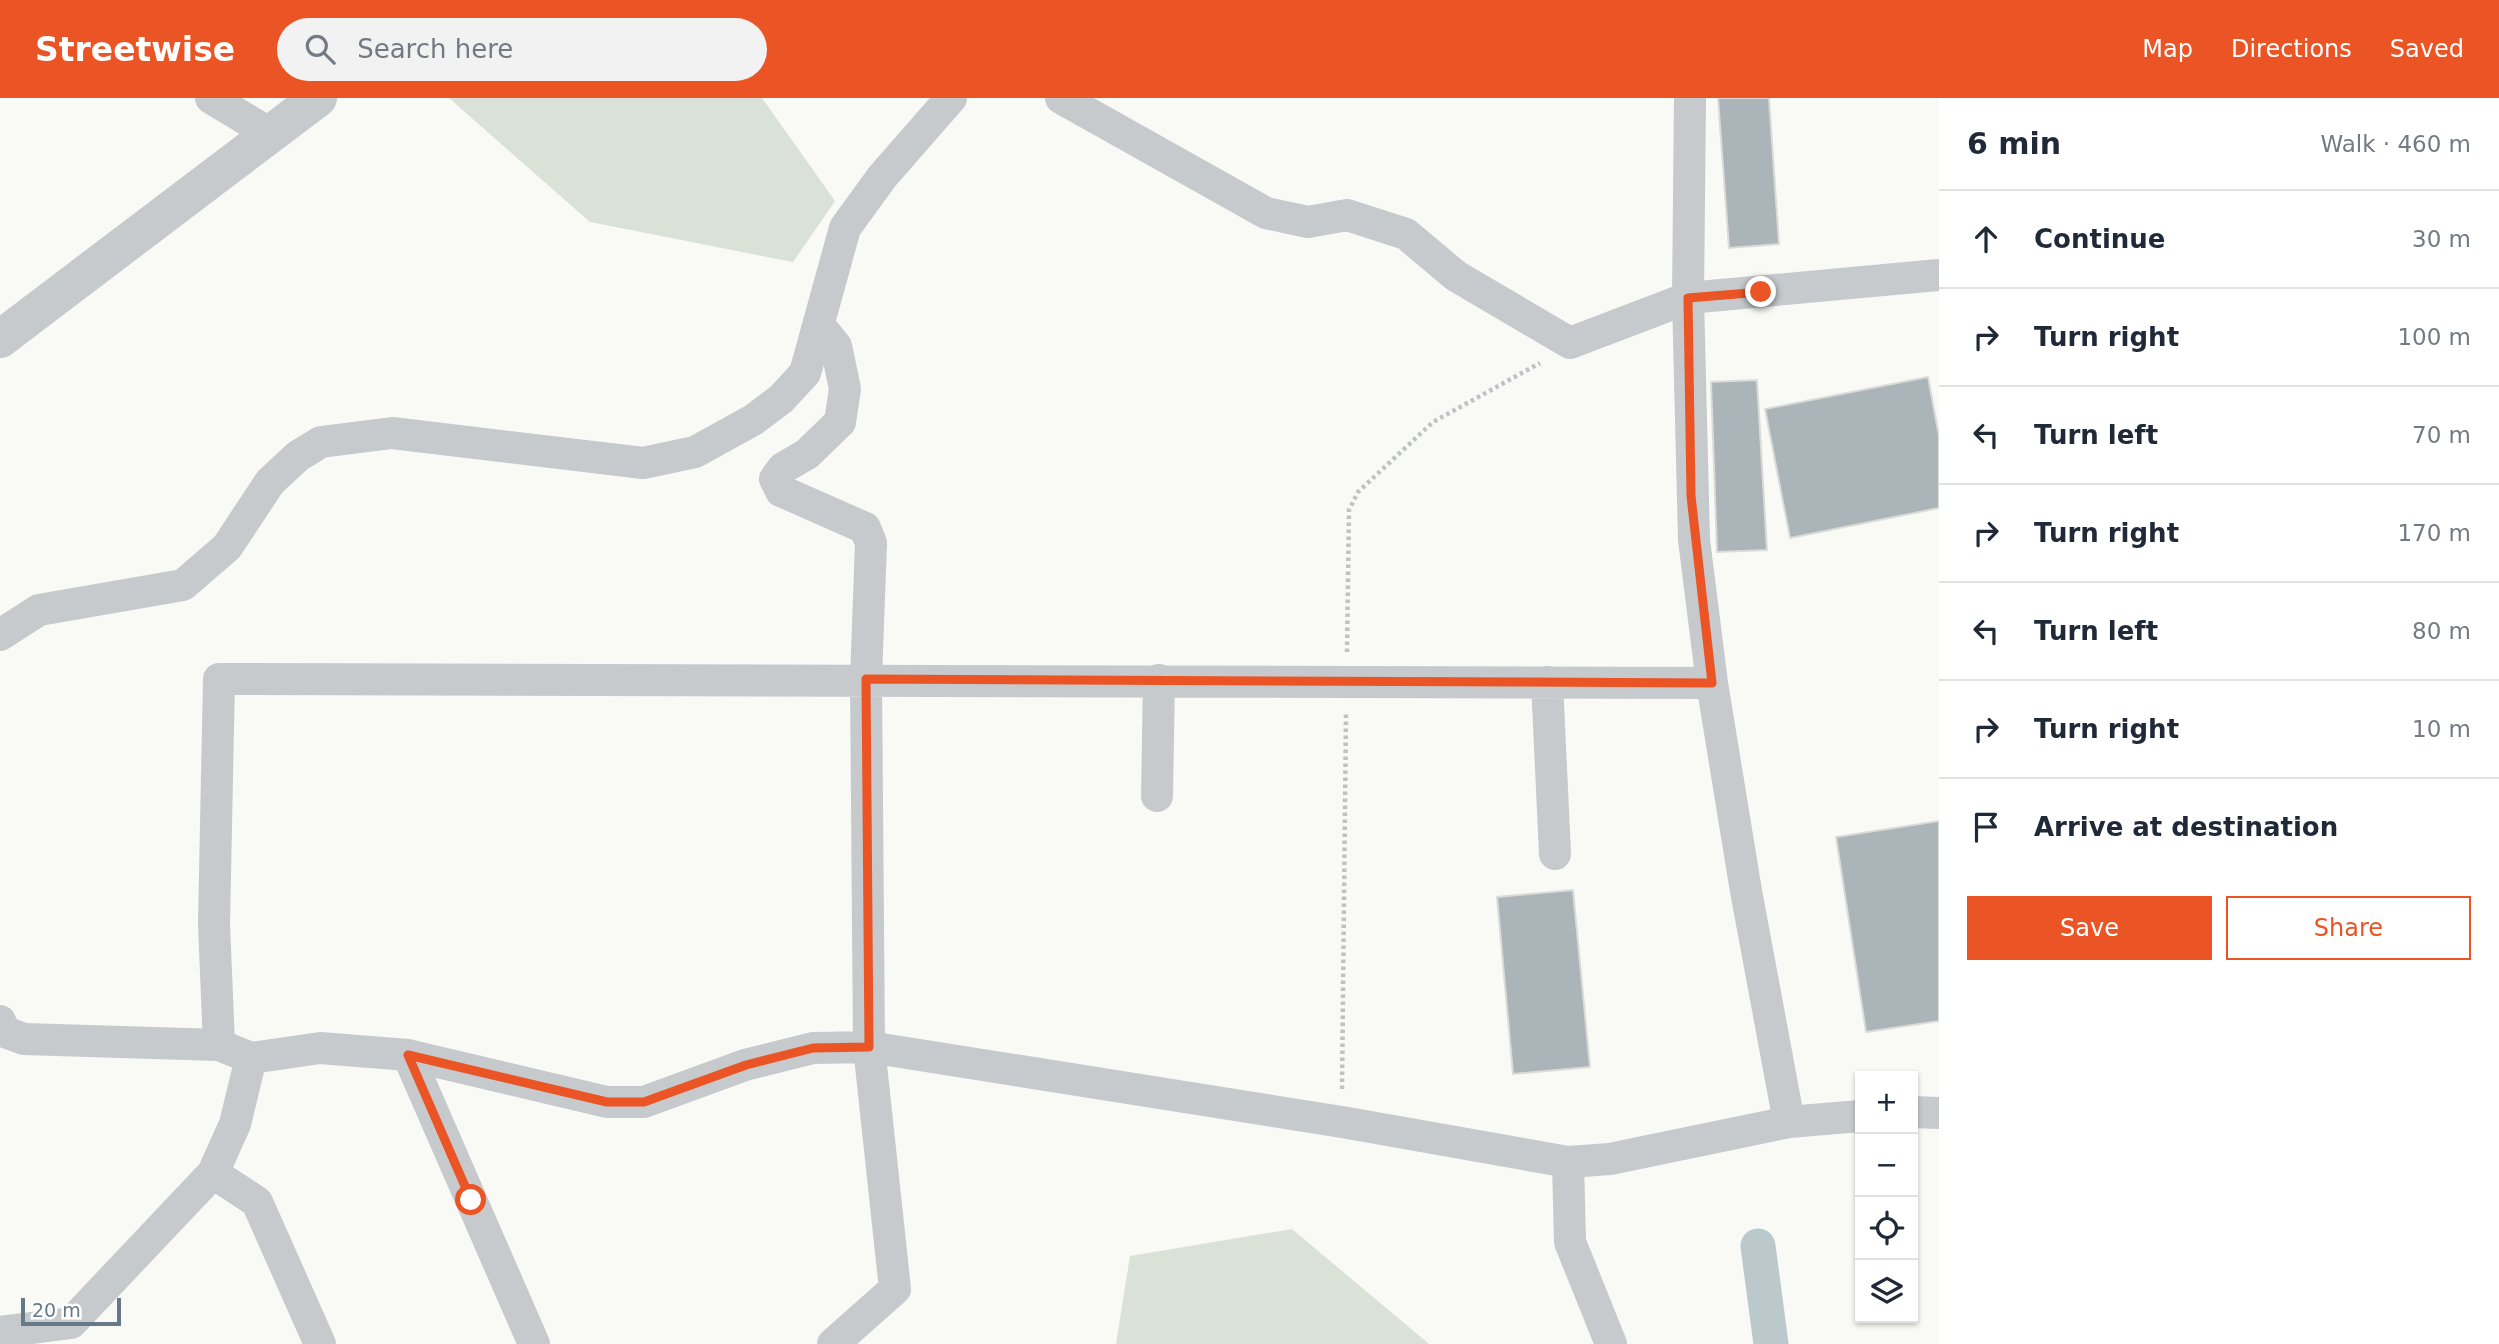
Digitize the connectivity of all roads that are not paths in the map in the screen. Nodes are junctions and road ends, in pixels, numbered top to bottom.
1 (211, 98) edge
2 (318, 98) edge
3 (951, 98) edge
4 (1061, 98) edge
5 (1690, 98) edge
6 (269, 133) junction
7 (1939, 275) edge
8 (1688, 298) junction
9 (819, 325) junction
10 (0, 339) edge
11 (0, 635) edge
12 (866, 679) junction
13 (1159, 680) junction
14 (1547, 682) junction
15 (1712, 683) junction
16 (1157, 796) dead end
17 (1555, 853) dead end
18 (0, 1021) edge
19 (219, 1045) junction
20 (869, 1047) junction
21 (408, 1055) junction
22 (251, 1058) junction
23 (1918, 1112) edge
24 (1939, 1113) edge
25 (1855, 1116) edge
26 (1789, 1122) junction
27 (1568, 1161) junction
28 (214, 1173) junction
29 (0, 1332) edge
30 (75, 1333) edge
31 (320, 1344) edge
32 (534, 1344) edge
33 (833, 1344) edge
34 (1611, 1344) edge

1 - 6 street
2 - 6 street
3 - 9 street
4 - 8 street
5 - 8 street
6 - 10 street
7 - 8 street
8 - 15 street
9 - 11 street
9 - 12 street
12 - 13 street
12 - 19 street
12 - 20 street
13 - 14 street
13 - 16 street
14 - 15 street
14 - 17 street
15 - 26 street
18 - 19 street
19 - 22 street
20 - 21 street
20 - 27 street
20 - 33 street
21 - 22 street
21 - 32 street
22 - 28 street
23 - 24 street
25 - 26 street
26 - 27 street
27 - 34 street
28 - 30 street
28 - 31 street
29 - 30 street

